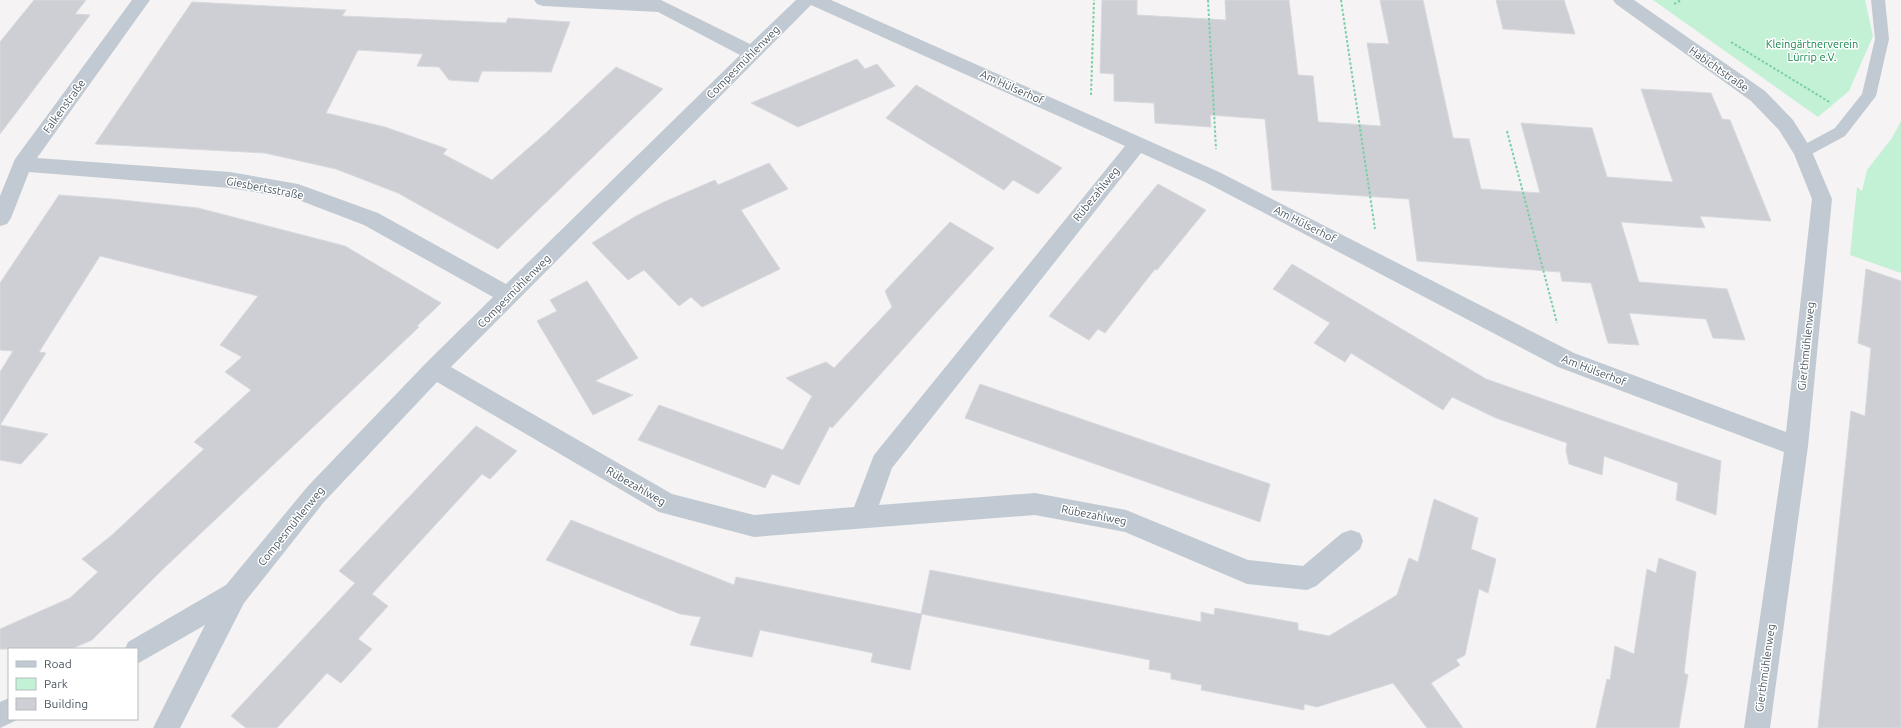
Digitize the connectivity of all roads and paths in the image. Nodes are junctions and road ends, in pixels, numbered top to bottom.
1 (141, 0) edge
2 (543, 0) edge
3 (806, 0) edge
4 (815, 0) edge
5 (1094, 0) edge
6 (1208, 0) edge
7 (1341, 0) edge
8 (1622, 0) edge
9 (1681, 0) edge
10 (1878, 0) edge
11 (1668, 2) dead end
12 (1672, 5) junction
13 (1678, 9) dead end
14 (1731, 41) dead end
15 (752, 53) junction
16 (1852, 117) junction
17 (1091, 122) junction
18 (1507, 132) dead end
19 (1138, 142) junction
20 (1803, 152) junction
21 (22, 164) junction
22 (1212, 177) junction
23 (0, 218) edge
24 (1379, 262) junction
25 (509, 296) junction
26 (1566, 360) junction
27 (435, 369) junction
28 (1796, 446) junction
29 (862, 518) junction
30 (1351, 541) dead end
31 (235, 594) junction
32 (138, 650) edge
33 (166, 728) edge
34 (1757, 728) edge

1 - 21 street, Falkenstraße
2 - 15 street
3 - 15 street, Compesmühlenweg
4 - 17 street, Am Hülserhof
5 - 17 path
6 - 22 path
7 - 24 path
8 - 20 street, Habichtstraße
9 - 12 path
10 - 16 lane
11 - 12 path
12 - 13 path
14 - 16 path
15 - 25 street, Compesmühlenweg
16 - 20 lane
17 - 19 street, Am Hülserhof
18 - 26 path
19 - 22 street, Am Hülserhof
19 - 29 street, Rübezahlweg
20 - 28 street, Gierthmühlenweg
21 - 23 street, Falkenstraße
21 - 25 street, Giesbertsstraße
22 - 24 street, Am Hülserhof
24 - 26 street, Am Hülserhof
25 - 27 street, Compesmühlenweg
26 - 28 street, Am Hülserhof
27 - 29 street, Rübezahlweg
27 - 31 street, Compesmühlenweg
28 - 34 street, Gierthmühlenweg
29 - 30 street, Rübezahlweg
31 - 32 street, Compesmühlenweg
31 - 33 street, Compesmühlenweg

